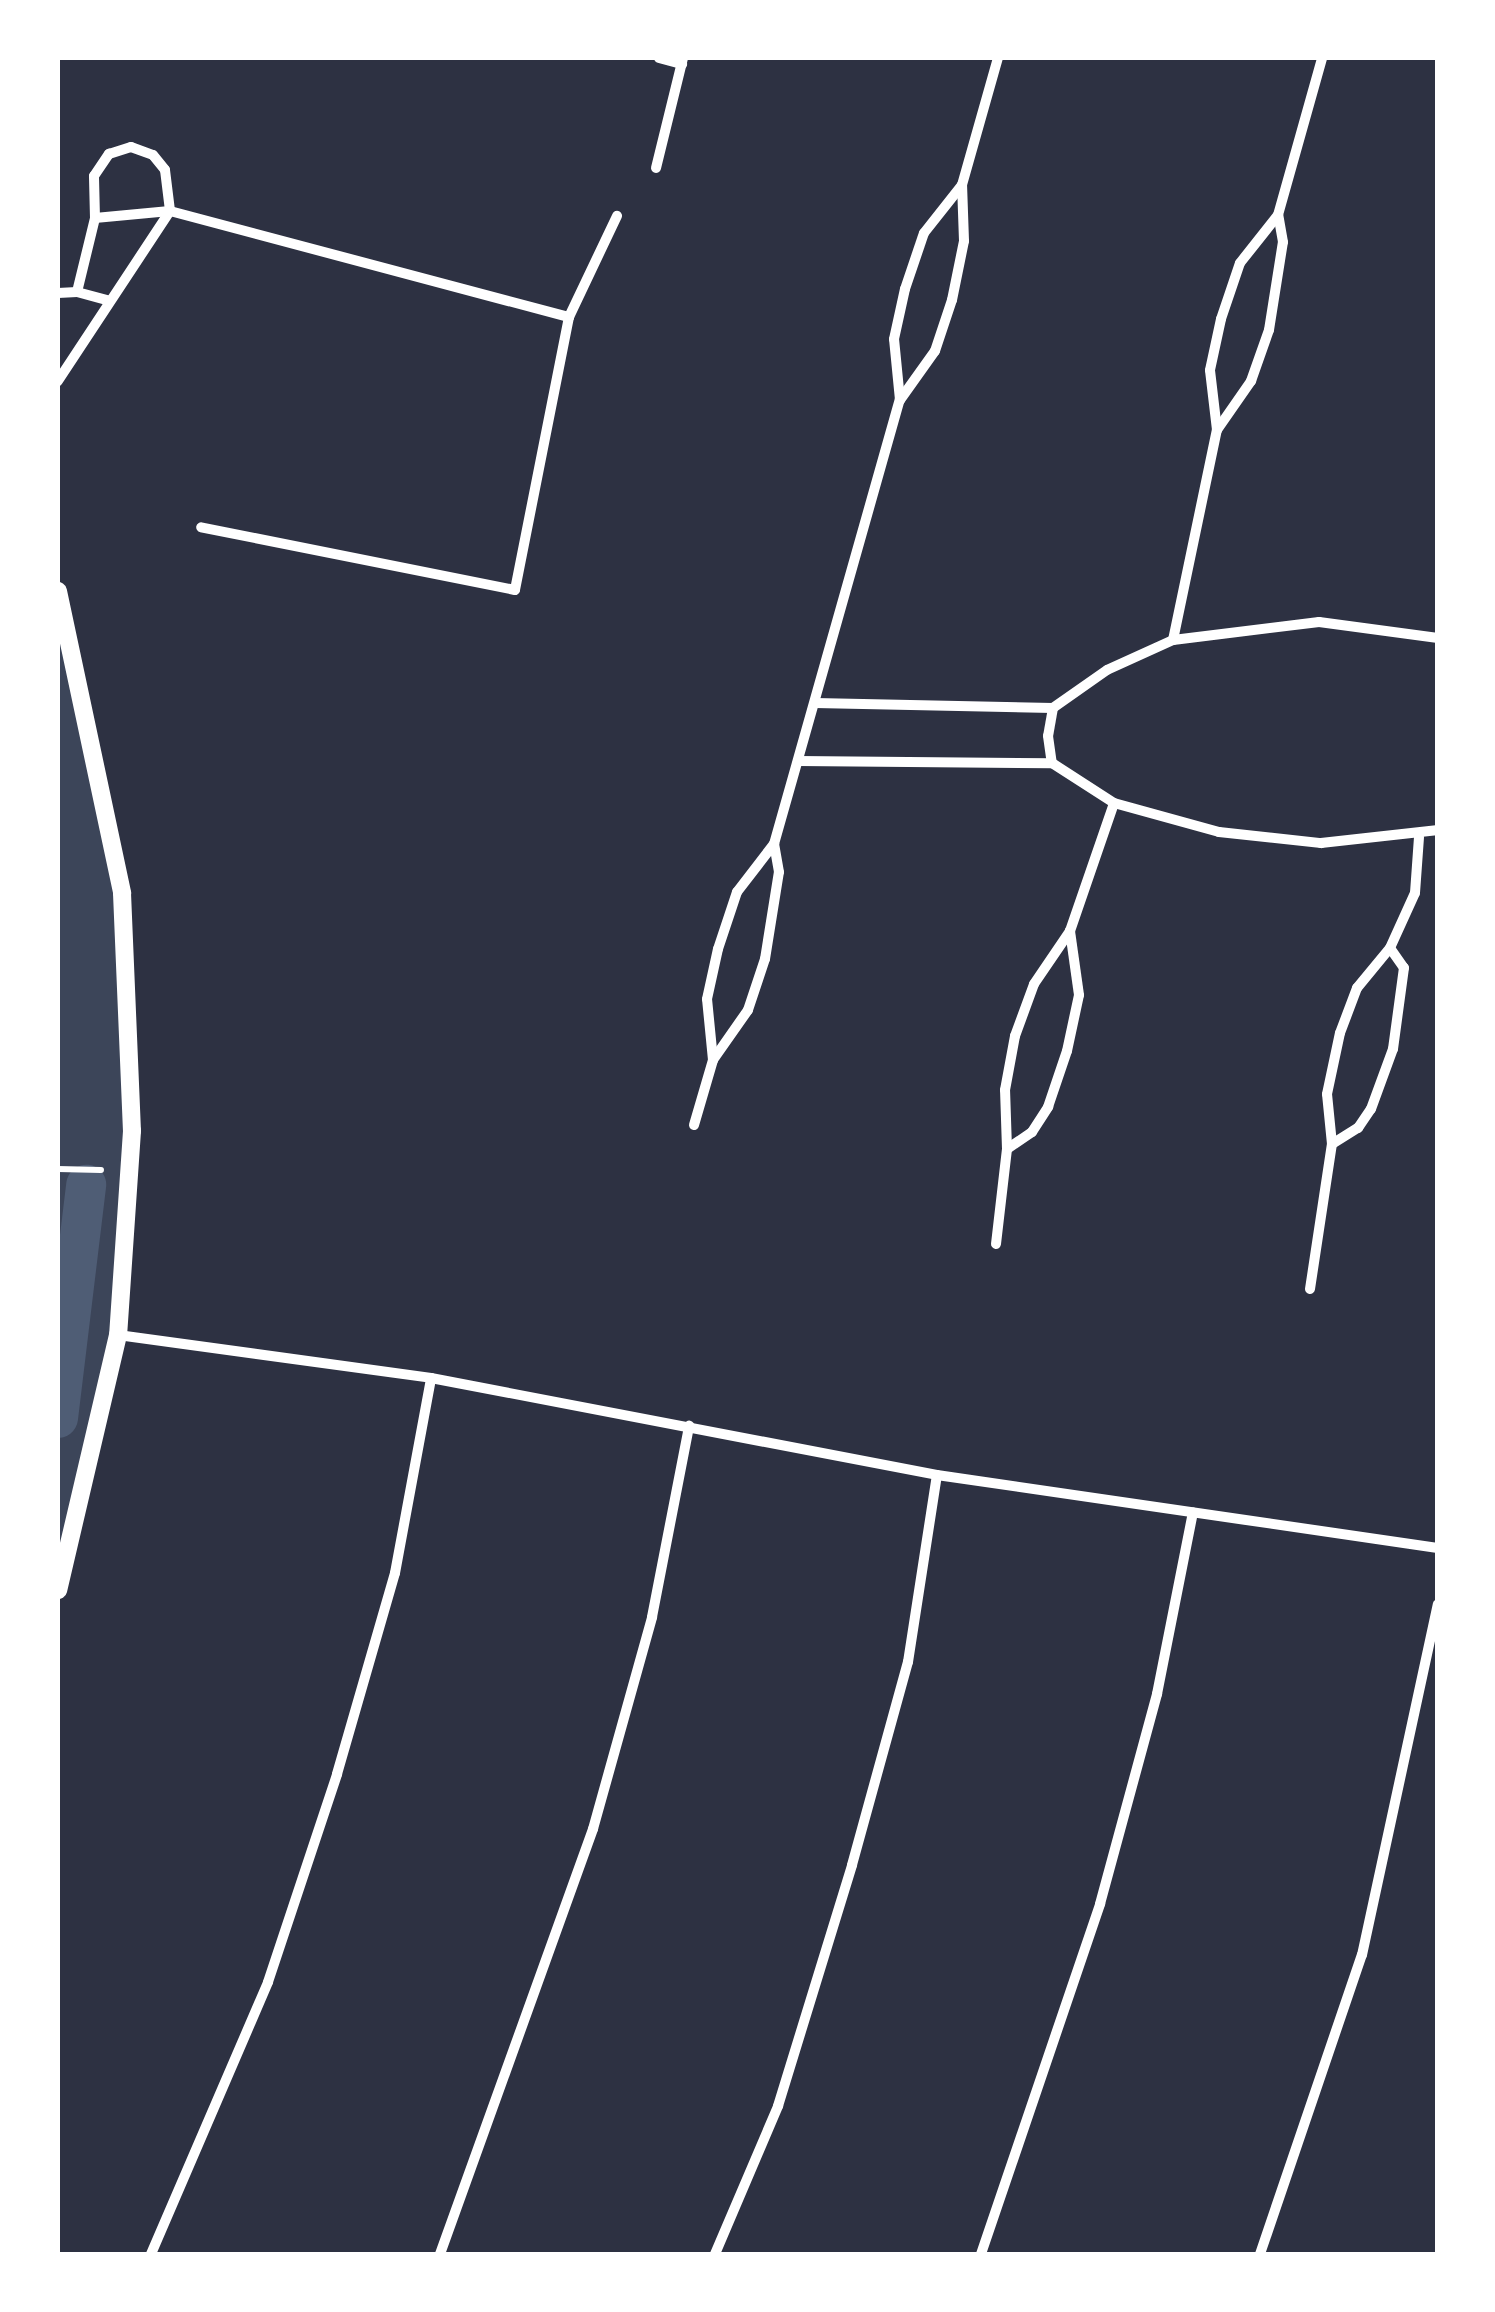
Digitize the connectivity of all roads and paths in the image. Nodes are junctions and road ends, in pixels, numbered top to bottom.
1 (659, 58) edge
2 (998, 58) edge
3 (1322, 58) edge
4 (682, 61) edge
5 (656, 168) dead end
6 (962, 185) junction
7 (170, 211) junction
8 (1278, 214) junction
9 (617, 216) dead end
10 (95, 218) junction
11 (77, 292) junction
12 (58, 293) edge
13 (110, 301) junction
14 (569, 316) junction
15 (58, 381) edge
16 (900, 400) junction
17 (1217, 430) junction
18 (202, 527) dead end
19 (58, 591) edge
20 (1438, 638) edge
21 (1172, 640) junction
22 (816, 703) junction
23 (1053, 708) junction
24 (798, 761) junction
25 (1052, 763) junction
26 (1114, 802) junction
27 (1438, 830) edge
28 (1419, 837) junction
29 (774, 844) junction
30 (1070, 930) junction
31 (1390, 948) junction
32 (713, 1060) junction
33 (694, 1126) dead end
34 (1332, 1144) junction
35 (1007, 1150) junction
36 (58, 1168) edge
37 (130, 1170) junction
38 (996, 1244) dead end
39 (1310, 1289) dead end
40 (118, 1335) junction
41 (431, 1378) junction
42 (690, 1426) junction
43 (936, 1475) junction
44 (1193, 1513) junction
45 (1438, 1548) edge
46 (58, 1590) edge
47 (1438, 1604) edge
48 (151, 2254) edge
49 (440, 2254) edge
50 (716, 2254) edge
51 (980, 2254) edge
52 (1260, 2254) edge

1 - 4 street
2 - 6 street
3 - 8 street
4 - 5 street
6 - 16 street
6 - 16 street
7 - 10 street
7 - 10 street
7 - 13 street
7 - 14 street
8 - 17 street
8 - 17 street
9 - 14 street
10 - 11 street
11 - 12 street
11 - 13 street
13 - 15 street
14 - 18 street
16 - 22 street
17 - 21 street
19 - 37 street
20 - 21 street
21 - 23 street
22 - 23 street
22 - 24 street
23 - 25 street
24 - 25 street
24 - 29 street
25 - 26 street
26 - 28 street
26 - 30 street
27 - 28 street
28 - 31 street
29 - 32 street
29 - 32 street
30 - 35 street
30 - 35 street
31 - 34 street
31 - 34 street
32 - 33 street
34 - 39 street
35 - 38 street
36 - 37 path
37 - 40 street
40 - 41 street
40 - 46 street
41 - 42 street
41 - 48 street
42 - 43 street
42 - 49 street
43 - 44 street
43 - 50 street
44 - 45 street
44 - 51 street
47 - 52 street

